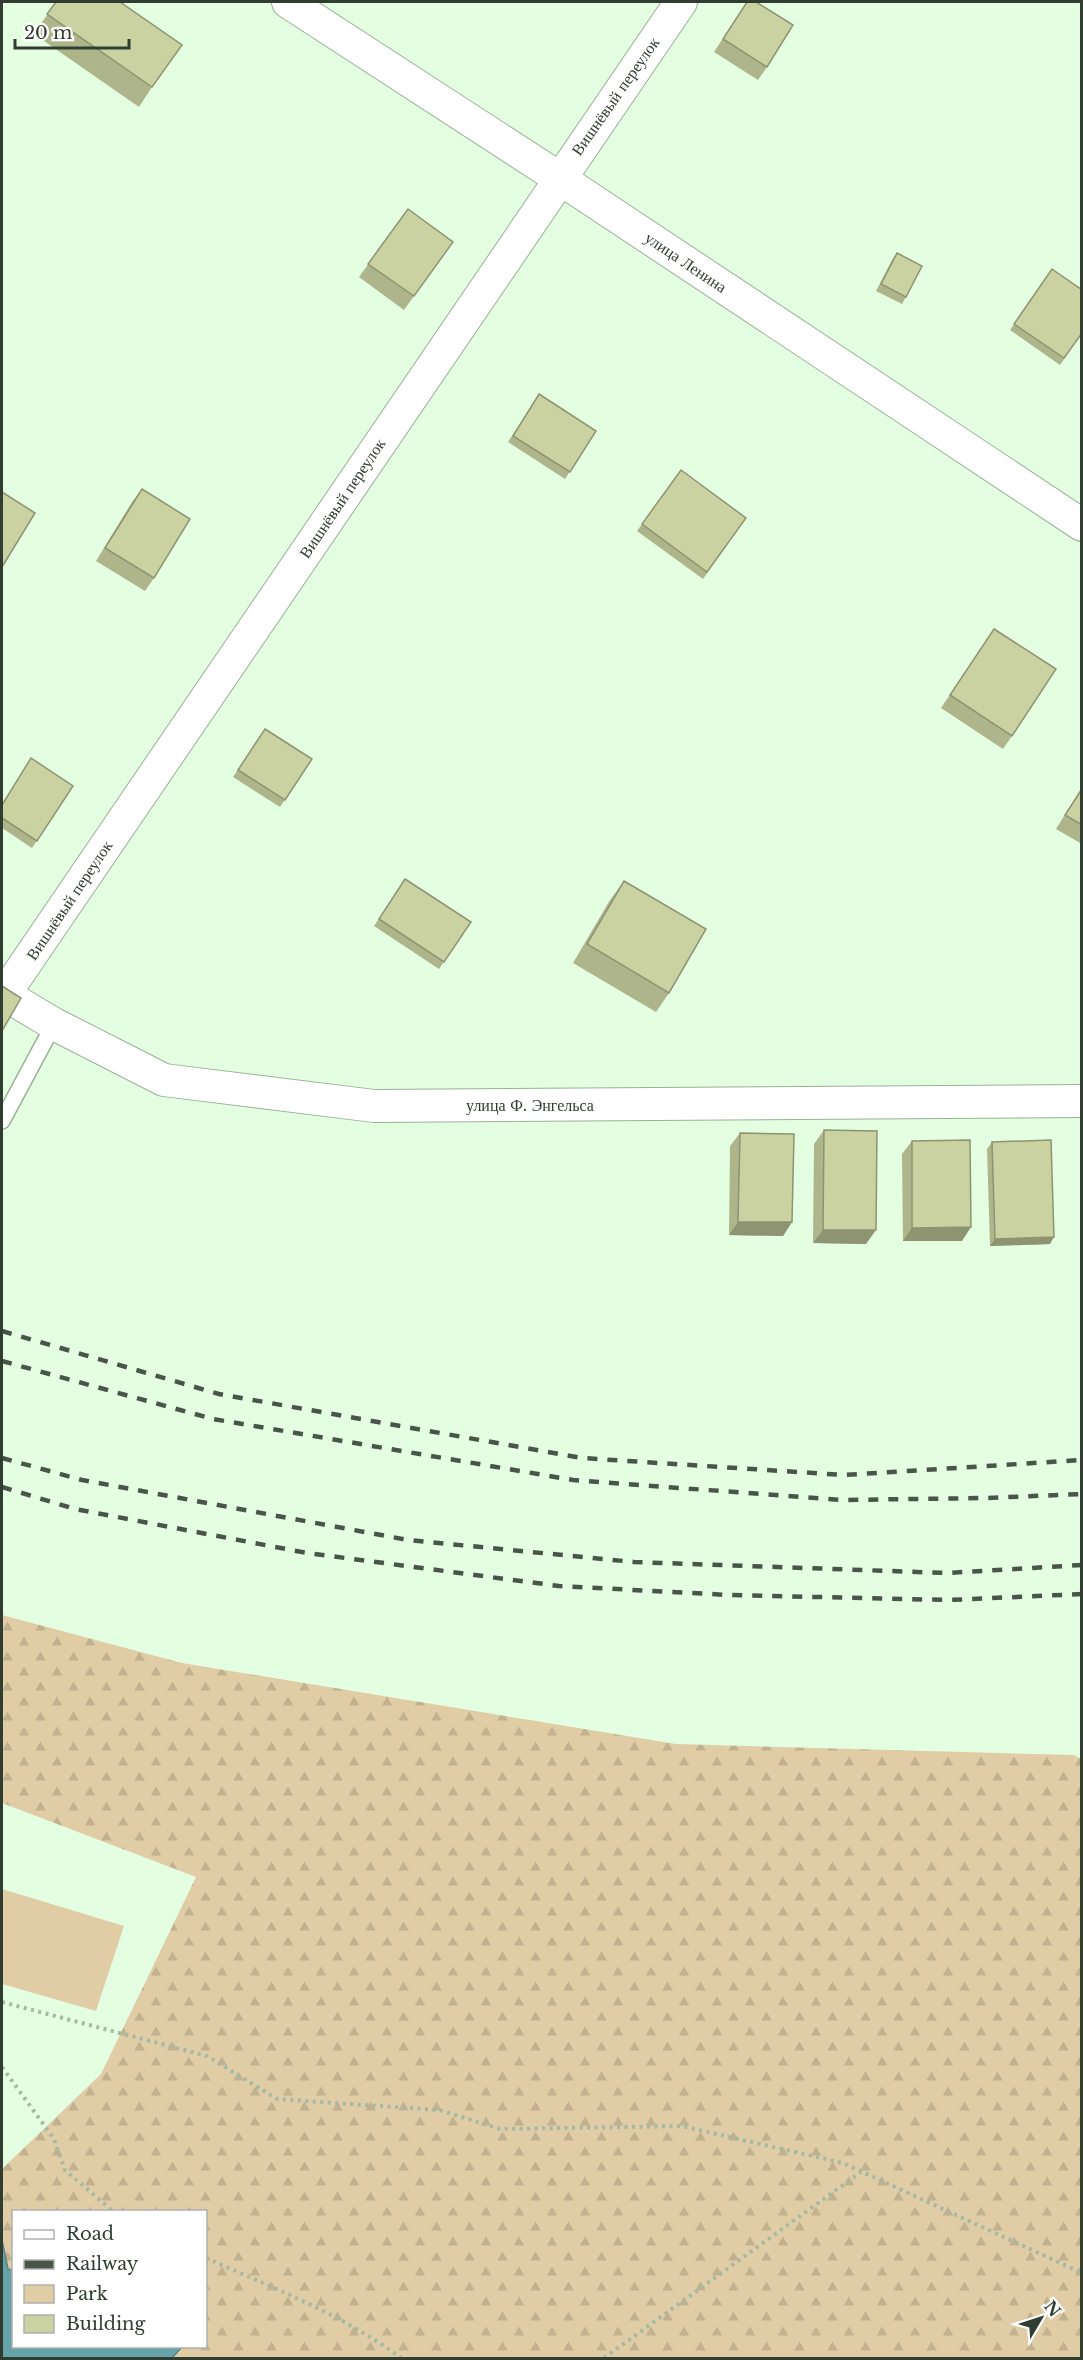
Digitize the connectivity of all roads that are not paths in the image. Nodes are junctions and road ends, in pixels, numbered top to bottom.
1 (288, 2) edge
2 (681, 2) edge
3 (559, 178) junction
4 (1082, 525) edge
5 (3, 994) edge
6 (54, 1024) junction
7 (1082, 1101) edge
8 (2, 1121) edge

1 - 3 street, улица Ленина
2 - 3 street, Вишнёвый переулок
3 - 4 street, улица Ленина
3 - 5 street, Вишнёвый переулок
5 - 6 street, улица Ф. Энгельса
6 - 7 street, улица Ф. Энгельса
6 - 8 lane

